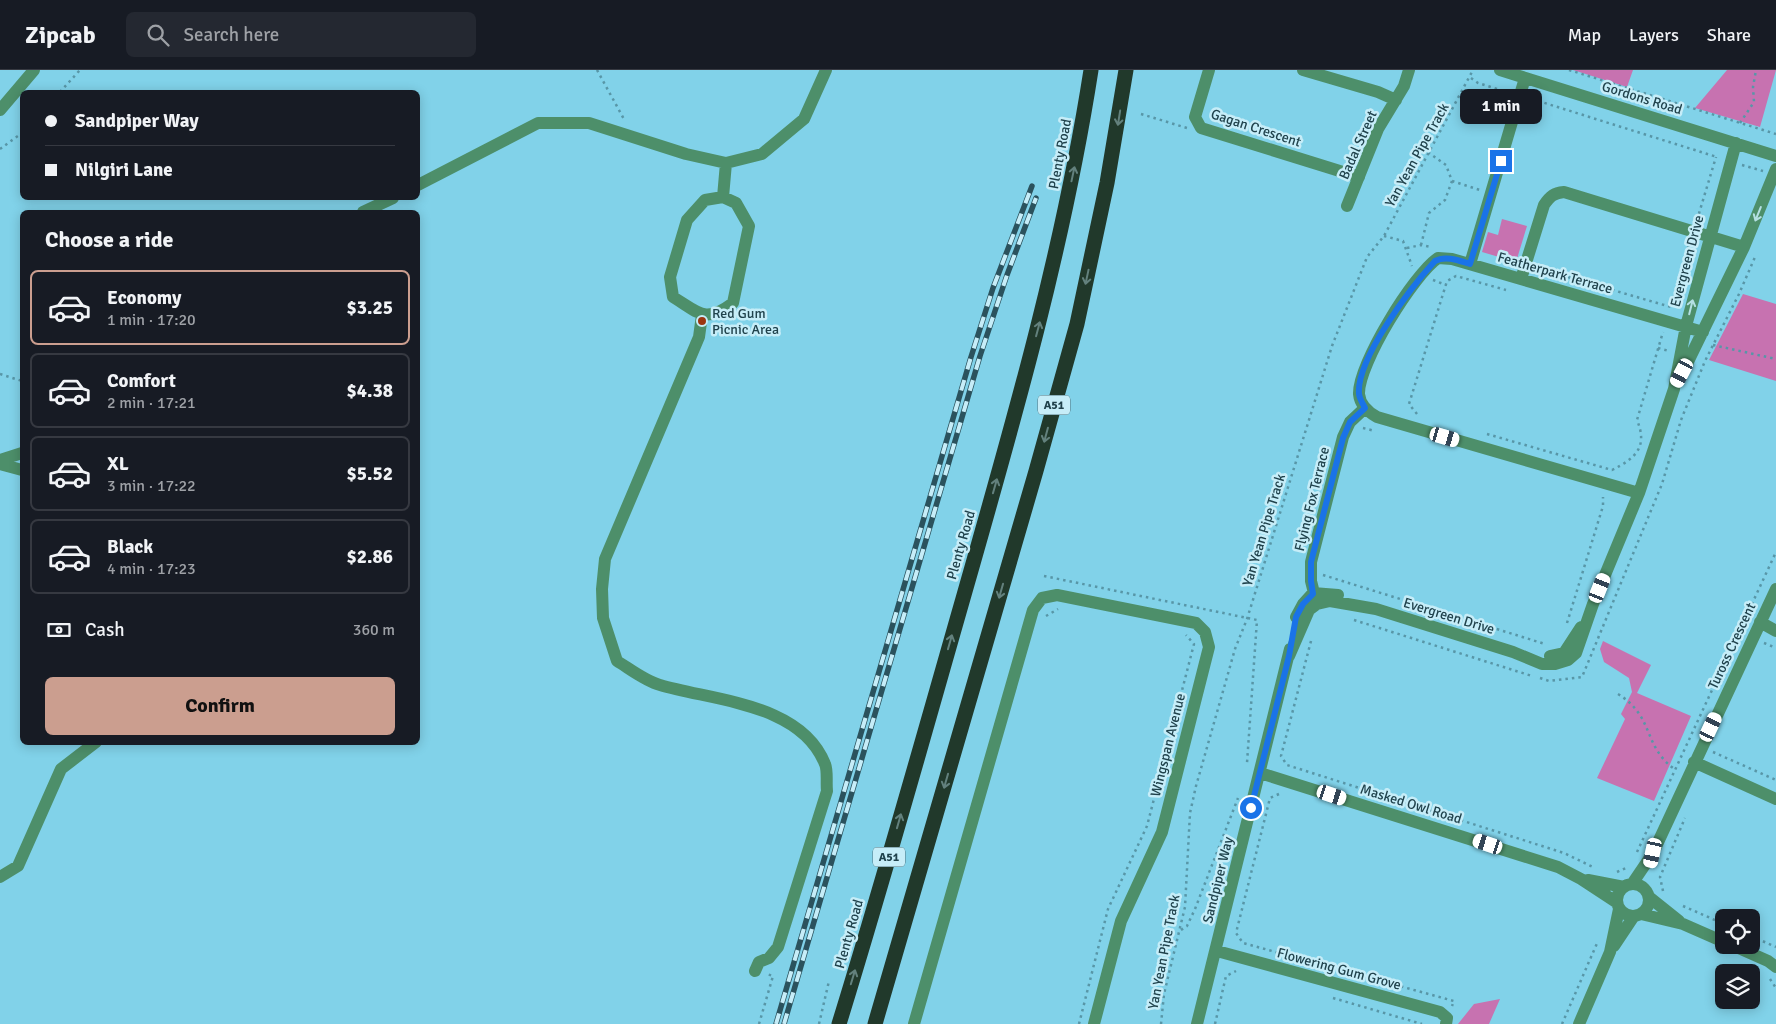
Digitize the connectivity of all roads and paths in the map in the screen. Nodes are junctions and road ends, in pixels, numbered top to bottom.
1 (34, 70) edge
2 (80, 70) edge
3 (597, 70) edge
4 (826, 70) edge
5 (1091, 70) edge
6 (1126, 70) edge
7 (1209, 70) edge
8 (1303, 70) edge
9 (1409, 70) edge
10 (1473, 70) edge
11 (1500, 70) edge
12 (1569, 70) edge
13 (1756, 70) edge
14 (1523, 75) edge
15 (62, 90) edge
16 (1396, 100) junction
17 (1561, 108) dead end
18 (0, 110) edge
19 (1141, 114) dead end
20 (1197, 123) junction
21 (1740, 123) junction
22 (20, 134) edge
23 (1776, 134) edge
24 (633, 136) junction
25 (1736, 143) junction
26 (0, 149) edge
27 (1429, 153) junction
28 (1776, 156) edge
29 (1716, 157) junction
30 (1731, 161) junction
31 (726, 163) junction
32 (1775, 172) edge
33 (1359, 176) junction
34 (1452, 181) junction
35 (420, 184) edge
36 (1491, 194) junction
37 (723, 197) junction
38 (389, 200) edge
39 (1347, 206) dead end
40 (367, 210) edge
41 (1693, 232) junction
42 (1384, 236) junction
43 (1708, 236) junction
44 (1744, 247) junction
45 (1407, 248) junction
46 (1758, 251) dead end
47 (1470, 264) junction
48 (1525, 264) junction
49 (1423, 274) junction
50 (1521, 279) junction
51 (1512, 292) dead end
52 (1671, 306) junction
53 (702, 315) junction
54 (1667, 320) junction
55 (1686, 326) junction
56 (1653, 332) dead end
57 (1703, 332) junction
58 (1662, 334) junction
59 (1713, 345) junction
60 (1776, 359) edge
61 (0, 374) edge
62 (20, 380) edge
63 (1674, 389) junction
64 (1365, 408) junction
65 (1425, 416) dead end
66 (1350, 422) junction
67 (1481, 432) dead end
68 (1382, 433) dead end
69 (20, 454) edge
70 (0, 460) edge
71 (0, 464) edge
72 (20, 469) edge
73 (1639, 493) junction
74 (1595, 494) dead end
75 (1776, 552) edge
76 (1311, 574) junction
77 (1044, 576) dead end
78 (1776, 589) edge
79 (1315, 599) junction
80 (1061, 609) dead end
81 (1043, 617) dead end
82 (1350, 618) dead end
83 (1247, 619) junction
84 (1760, 622) junction
85 (1564, 629) dead end
86 (1776, 630) edge
87 (1178, 633) dead end
88 (1312, 638) dead end
89 (1553, 640) dead end
90 (1776, 648) edge
91 (1761, 651) dead end
92 (1618, 694) dead end
93 (1717, 744) dead end
94 (92, 745) edge
95 (1694, 762) junction
96 (1247, 765) dead end
97 (1674, 769) junction
98 (1260, 772) junction
99 (1688, 775) junction
100 (1776, 780) edge
101 (1240, 793) dead end
102 (1287, 796) dead end
103 (1776, 799) edge
104 (1686, 816) dead end
105 (1653, 853) junction
106 (1635, 855) dead end
107 (1631, 864) dead end
108 (1598, 868) dead end
109 (1614, 873) dead end
110 (0, 877) edge
111 (1581, 878) junction
112 (1628, 885) junction
113 (1647, 894) junction
114 (1664, 895) dead end
115 (1676, 903) dead end
116 (1618, 906) junction
117 (1638, 915) junction
118 (1715, 920) edge
119 (1683, 924) junction
120 (1181, 930) junction
121 (1600, 937) dead end
122 (1715, 938) edge
123 (1760, 940) edge
124 (1776, 947) edge
125 (1216, 951) junction
126 (1610, 952) junction
127 (1752, 954) edge
128 (755, 971) joint
129 (1772, 971) edge
130 (1244, 973) dead end
131 (829, 981) dead end
132 (1776, 988) edge
133 (1327, 996) dead end
134 (1446, 1021) edge
135 (759, 1024) edge
136 (819, 1024) edge
137 (839, 1024) edge
138 (875, 1024) edge
139 (914, 1024) edge
140 (1079, 1024) edge
141 (1094, 1024) edge
142 (1161, 1024) edge
143 (1197, 1024) edge
144 (1214, 1024) edge
145 (1422, 1024) edge
146 (1562, 1024) edge
147 (1578, 1024) edge

1 - 18 street
2 - 15 path
3 - 24 path
4 - 31 street
137 -> 5 highway, Plenty Road / A51
6 -> 138 highway, A51
7 - 20 street, Gagan Crescent
8 - 16 street
9 - 16 street, Badal Street
10 - 27 path, Yan Yean Pipe Track
11 - 14 street, Gordons Road
12 - 21 path
13 - 21 path
14 - 25 street, Gordons Road
14 - 36 street
16 - 33 street, Badal Street
17 - 29 path
19 - 20 path
20 - 33 street, Gagan Crescent
21 - 23 path
22 - 26 path
24 - 31 street
24 - 35 street
25 - 28 street, Gordons Road
25 - 30 street, Evergreen Drive
27 - 34 path
27 - 42 path, Yan Yean Pipe Track
29 - 30 path
29 - 41 path
30 - 32 path
30 - 43 street, Evergreen Drive
31 - 37 street
32 -> 44 street, Evergreen Drive
33 - 39 street, Badal Street
34 - 36 path
34 - 45 path
36 - 47 street
37 - 53 street
37 - 53 street
38 - 40 street
41 - 43 street
41 - 48 street
41 - 52 path
42 - 45 path
42 - 83 path, Yan Yean Pipe Track
43 - 44 street
55 -> 43 street, Evergreen Drive
44 - 57 street, Evergreen Drive
45 - 49 path
46 - 59 path
47 - 49 street, Featherpark Terrace
47 - 50 street, Featherpark Terrace
48 - 50 street
48 - 52 path
49 - 64 street, Featherpark Terrace
50 - 54 street, Featherpark Terrace
51 - 65 path
52 - 54 path
53 - 128 street
54 - 55 street, Featherpark Terrace
54 - 58 path
55 - 57 street, Featherpark Terrace
55 - 63 street, Evergreen Drive
56 - 58 path
57 - 63 street, Evergreen Drive
58 - 67 path
59 - 60 path
59 - 82 path
61 - 62 path
63 - 73 street, Evergreen Drive
64 - 66 street, Flying Fox Terrace
64 - 73 street
66 - 68 path
66 - 76 street, Flying Fox Terrace
69 - 70 street
71 - 72 street
73 - 79 street, Evergreen Drive
74 - 85 path
75 - 97 path
76 - 79 street, Flying Fox Terrace
76 - 89 path
77 - 83 path
78 - 84 street, Tuross Crescent
79 - 98 street, Sandpiper Way
80 - 81 path
83 - 96 path
83 - 120 path, Yan Yean Pipe Track
84 - 86 street
84 - 95 street, Tuross Crescent
87 - 140 path
88 - 108 path
90 - 91 path
92 - 97 path
93 - 100 path
94 - 110 street
95 - 99 street, Tuross Crescent
95 - 103 street
97 - 99 path
97 - 106 path
98 - 111 street, Masked Owl Road
98 - 125 street, Sandpiper Way
99 - 105 street, Tuross Crescent
101 - 120 path
102 - 134 path
104 - 114 path
105 - 112 street, Tuross Crescent
105 - 113 street, Tuross Crescent
107 - 109 path
111 - 112 street
111 - 116 street
112 - 113 street
112 - 116 street
113 - 117 street
113 - 119 street
115 - 118 path
116 - 117 street
116 - 126 street
117 - 119 street
117 - 126 street
119 - 122 street
120 - 142 path, Yan Yean Pipe Track
121 - 146 path
123 - 124 path
125 - 134 street, Flowering Gum Grove
125 - 143 street, Sandpiper Way
126 - 147 street
127 - 129 street
128 - 135 path
129 - 132 path
130 - 144 path
131 - 136 path
133 - 145 path
139 - 141 street, Wingspan Avenue

